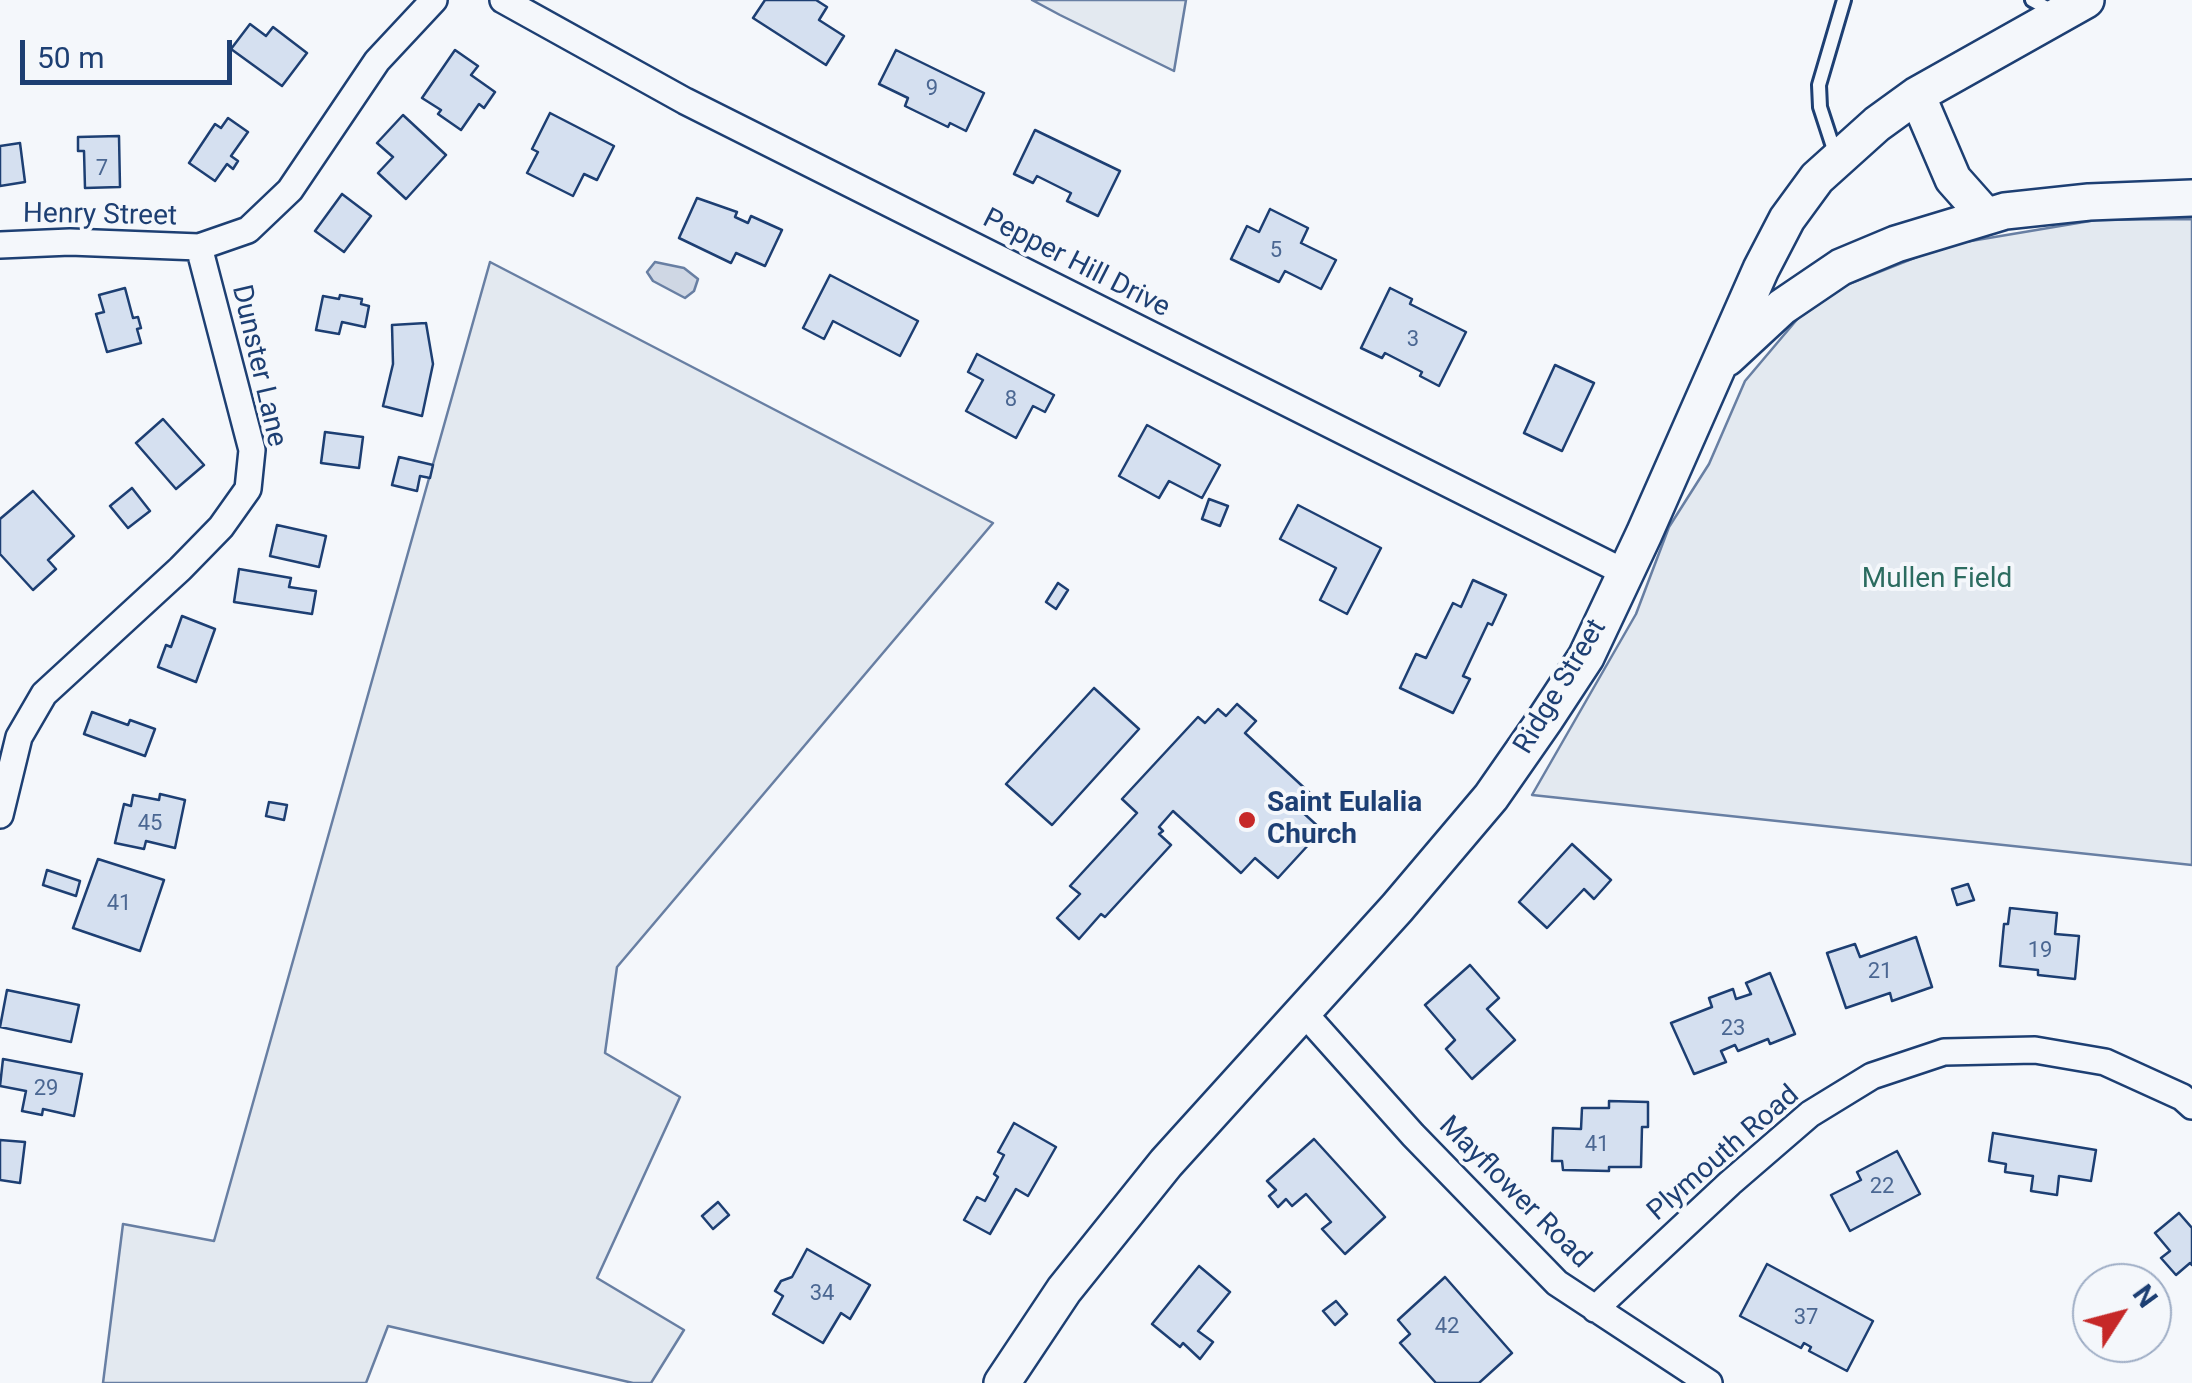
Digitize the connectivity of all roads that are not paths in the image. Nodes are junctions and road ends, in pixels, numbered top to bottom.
1 (434, 0) edge
2 (503, 0) edge
3 (1844, 0) edge
4 (2059, 5) edge
5 (1917, 94) junction
6 (1837, 157) junction
7 (2192, 198) edge
8 (1985, 215) junction
9 (0, 245) edge
10 (198, 248) junction
11 (1716, 369) junction
12 (1626, 573) junction
13 (0, 814) edge
14 (1304, 1013) junction
15 (2192, 1106) edge
16 (1595, 1310) junction
17 (1002, 1383) edge
18 (1709, 1383) edge

1 - 10 street
2 - 12 street, Pepper Hill Drive
3 - 6 lane
4 - 5 main road, Ridge Street
5 - 6 main road, Ridge Street
5 - 8 main road
6 - 11 main road, Ridge Street
7 - 8 main road
8 - 11 main road
9 - 10 street, Henry Street
10 - 13 street, Dunster Lane
11 - 12 main road, Ridge Street
12 - 14 main road, Ridge Street
14 - 16 street, Mayflower Road
14 - 17 main road, Ridge Street
15 - 16 street, Plymouth Road
16 - 18 street, Mayflower Road

